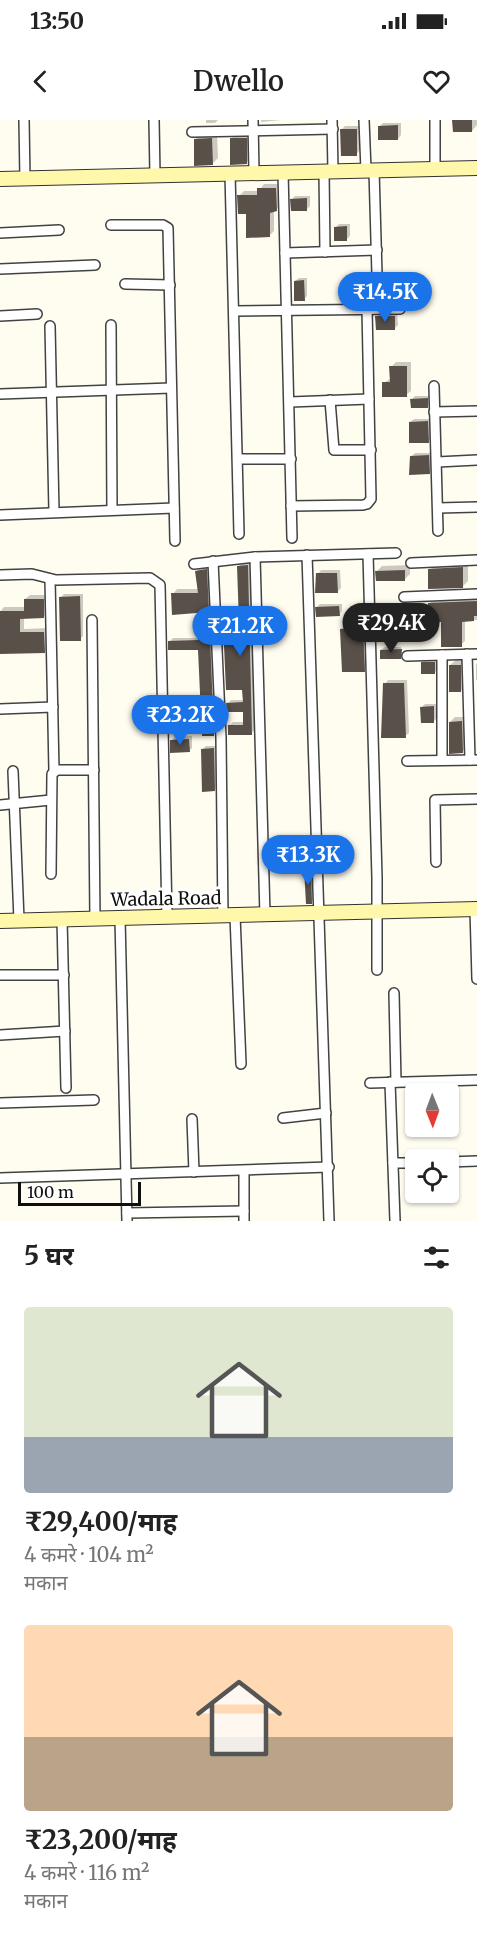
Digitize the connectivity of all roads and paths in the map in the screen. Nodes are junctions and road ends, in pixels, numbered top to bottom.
1 (24, 120) edge
2 (154, 120) edge
3 (253, 120) edge
4 (364, 120) edge
5 (435, 120) edge
6 (332, 125) edge
7 (253, 131) junction
8 (192, 132) dead end
9 (477, 168) edge
10 (435, 169) junction
11 (370, 170) junction
12 (328, 171) junction
13 (283, 172) junction
14 (230, 173) junction
15 (254, 173) junction
16 (155, 175) junction
17 (0, 179) edge
18 (25, 179) junction
19 (111, 225) dead end
20 (59, 230) dead end
21 (0, 233) edge
22 (377, 250) junction
23 (325, 252) junction
24 (285, 253) junction
25 (95, 265) dead end
26 (0, 269) edge
27 (377, 275) dead end
28 (125, 284) dead end
29 (170, 285) junction
30 (368, 309) junction
31 (400, 309) dead end
32 (287, 310) junction
33 (235, 311) junction
34 (37, 314) dead end
35 (0, 316) edge
36 (111, 325) dead end
37 (50, 327) dead end
38 (434, 386) dead end
39 (171, 388) junction
40 (111, 390) junction
41 (50, 392) junction
42 (0, 394) edge
43 (369, 399) junction
44 (330, 400) junction
45 (290, 402) junction
46 (477, 411) edge
47 (435, 412) junction
48 (371, 450) junction
49 (238, 459) junction
50 (291, 459) junction
51 (477, 460) edge
52 (436, 462) junction
53 (291, 506) junction
54 (477, 507) edge
55 (174, 508) junction
56 (438, 508) junction
57 (112, 510) junction
58 (54, 512) junction
59 (0, 516) edge
60 (438, 531) dead end
61 (239, 534) dead end
62 (292, 538) dead end
63 (175, 541) dead end
64 (396, 553) dead end
65 (368, 554) junction
66 (307, 555) junction
67 (255, 557) junction
68 (477, 560) edge
69 (213, 561) junction
70 (411, 563) dead end
71 (194, 564) dead end
72 (0, 575) edge
73 (50, 579) junction
74 (477, 594) edge
75 (404, 597) dead end
76 (92, 620) dead end
77 (472, 654) edge
78 (442, 655) junction
79 (407, 656) dead end
80 (53, 706) junction
81 (0, 709) edge
82 (442, 760) junction
83 (474, 760) edge
84 (407, 761) dead end
85 (94, 770) junction
86 (13, 771) dead end
87 (54, 771) junction
88 (477, 799) edge
89 (51, 800) junction
90 (15, 804) junction
91 (0, 805) edge
92 (436, 862) dead end
93 (51, 874) dead end
94 (476, 909) edge
95 (376, 911) junction
96 (318, 914) junction
97 (265, 915) junction
98 (229, 916) junction
99 (168, 917) junction
100 (120, 918) junction
101 (62, 919) junction
102 (95, 919) junction
103 (19, 920) junction
104 (0, 921) edge
105 (377, 970) dead end
106 (0, 975) edge
107 (64, 975) junction
108 (477, 979) edge
109 (394, 993) dead end
110 (65, 1031) junction
111 (0, 1035) edge
112 (241, 1064) dead end
113 (477, 1080) edge
114 (393, 1082) junction
115 (370, 1083) dead end
116 (66, 1088) dead end
117 (94, 1100) dead end
118 (0, 1103) edge
119 (326, 1113) junction
120 (283, 1118) dead end
121 (192, 1119) dead end
122 (477, 1161) edge
123 (459, 1162) edge
124 (393, 1163) junction
125 (405, 1163) edge
126 (329, 1167) junction
127 (244, 1171) junction
128 (194, 1172) junction
129 (127, 1174) junction
130 (0, 1178) edge
131 (244, 1216) edge
132 (127, 1217) edge
133 (175, 1217) edge
134 (329, 1221) edge
135 (395, 1221) edge

1 - 18 street
2 - 16 street
3 - 7 street
4 - 11 street
5 - 10 street
6 - 7 street
6 - 12 street
7 - 8 street
7 - 15 street
9 - 10 street
10 - 11 street
11 - 12 street
11 - 22 street
12 - 13 street
12 - 23 street
13 - 15 street
13 - 24 street
14 - 15 street
14 - 16 street
14 - 33 street
16 - 18 street
17 - 18 street
19 - 29 street
20 - 21 street
22 - 23 street
22 - 27 street
23 - 24 street
24 - 32 street
25 - 26 street
28 - 29 street
29 - 39 street
30 - 31 street
30 - 32 street
30 - 43 street
32 - 33 street
32 - 45 street
33 - 49 street
34 - 35 street
36 - 40 street
37 - 41 street
38 - 47 street
39 - 40 street
39 - 55 street
40 - 41 street
40 - 57 street
41 - 42 street
41 - 58 street
43 - 44 street
43 - 48 street
44 - 45 street
44 - 48 street
45 - 50 street
46 - 47 street
47 - 52 street
48 - 53 street
49 - 50 street
49 - 61 street
50 - 53 street
51 - 52 street
52 - 56 street
53 - 62 street
54 - 56 street
55 - 57 street
55 - 63 street
56 - 60 street
57 - 58 street
58 - 59 street
64 - 65 street
65 - 66 street
65 - 95 street
66 - 67 street
66 - 96 street
67 - 69 street
67 - 97 street
68 - 70 street
69 - 71 street
69 - 98 street
72 - 73 street
73 - 80 street
73 - 99 street
74 - 75 street
76 - 85 street
77 - 78 street
77 - 83 street
78 - 79 street
78 - 82 street
80 - 81 street
80 - 87 street
82 - 83 street
82 - 84 street
85 - 87 street
85 - 102 street
86 - 90 street
87 - 89 street
88 - 92 street
89 - 90 street
89 - 93 street
90 - 91 street
90 - 103 street
94 - 95 street, Wadala Road
94 - 108 street
95 - 96 street, Wadala Road
95 - 105 street
96 - 97 street, Wadala Road
96 - 119 street
97 - 98 street, Wadala Road
98 - 99 street, Wadala Road
98 - 112 street
99 - 100 street, Wadala Road
100 - 102 street, Wadala Road
100 - 129 street
101 - 102 street, Wadala Road
101 - 103 street, Wadala Road
101 - 107 street
103 - 104 street, Wadala Road
106 - 107 street
107 - 110 street
109 - 114 street
110 - 111 street
110 - 116 street
113 - 114 street
114 - 115 street
114 - 124 street
117 - 118 street
119 - 120 street
119 - 126 street
121 - 128 street
122 - 123 street
124 - 125 street
124 - 135 street
126 - 127 street
126 - 134 street
127 - 128 street
127 - 131 street
128 - 129 street
129 - 130 street
129 - 132 street
131 - 133 street
132 - 133 street

